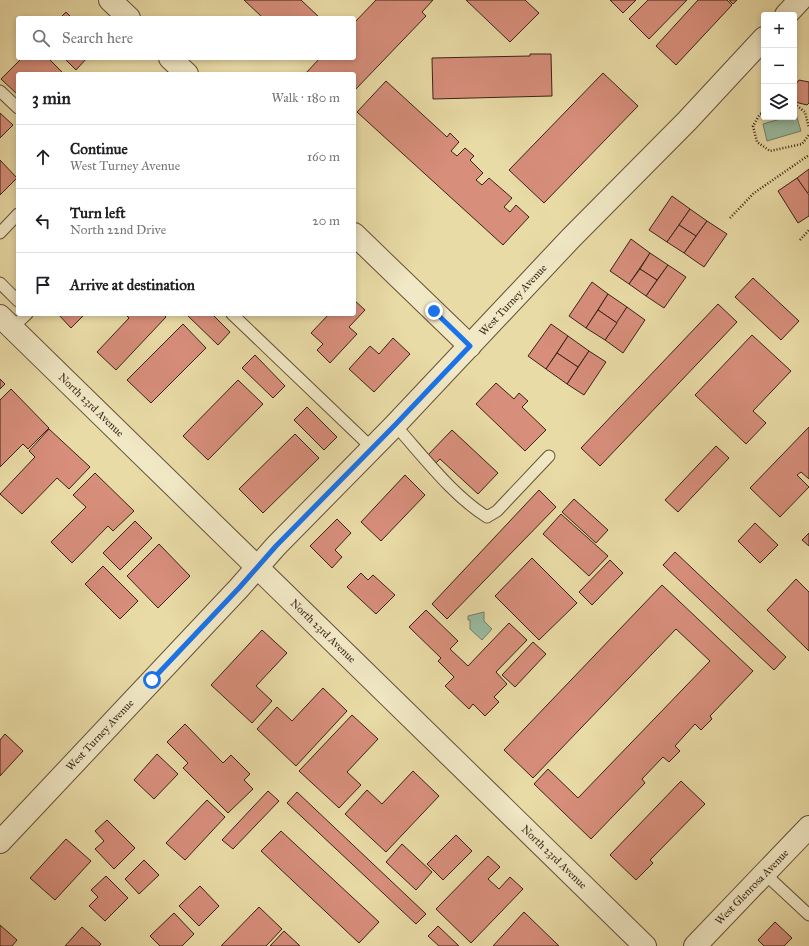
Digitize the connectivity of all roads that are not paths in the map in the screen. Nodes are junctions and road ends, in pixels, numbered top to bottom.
1 (110, 0) edge
2 (800, 0) edge
3 (789, 12) edge
4 (127, 16) edge
5 (761, 41) edge
6 (172, 60) edge
7 (185, 72) edge
8 (0, 91) edge
9 (16, 106) edge
10 (16, 216) edge
11 (0, 233) edge
12 (356, 236) edge
13 (0, 284) edge
14 (16, 300) edge
15 (234, 316) edge
16 (13, 319) edge
17 (470, 346) junction
18 (395, 425) junction
19 (372, 448) junction
20 (549, 456) dead end
21 (257, 568) junction
22 (809, 828) edge
23 (0, 842) edge
24 (765, 874) junction
25 (809, 915) edge
26 (645, 946) edge
27 (695, 946) edge

1 - 4 street
2 - 3 street
5 - 17 street, West Turney Avenue
6 - 7 street
8 - 9 lane
10 - 11 lane
12 - 17 street
13 - 14 lane
15 - 19 lane
16 - 21 street, North 23rd Avenue
17 - 18 street, West Turney Avenue
18 - 19 street, West Turney Avenue
18 - 20 lane
19 - 21 street, West Turney Avenue
21 - 23 street, West Turney Avenue
21 - 26 street, North 23rd Avenue
22 - 24 street, West Glenrosa Avenue
24 - 25 lane
24 - 27 street, West Glenrosa Avenue

